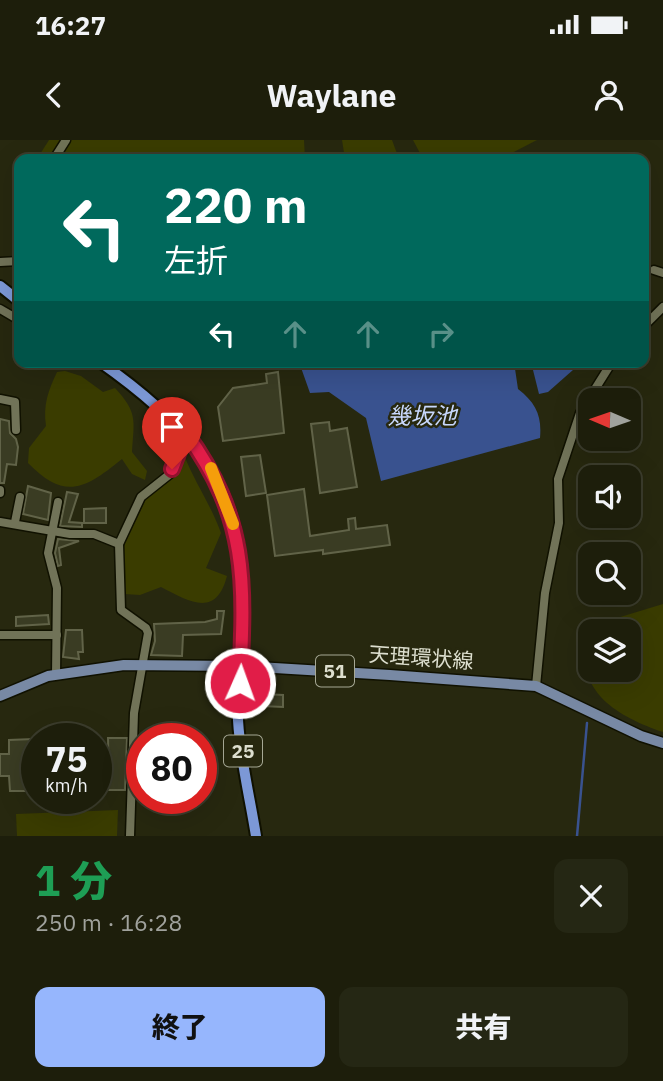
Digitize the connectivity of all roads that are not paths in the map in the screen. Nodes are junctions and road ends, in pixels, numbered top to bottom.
1 (0, 286) edge
2 (14, 297) edge
3 (663, 307) edge
4 (649, 321) edge
5 (109, 368) edge
6 (608, 368) edge
7 (0, 399) edge
8 (16, 430) dead end
9 (186, 433) junction
10 (20, 497) dead end
11 (58, 502) dead end
12 (0, 522) edge
13 (15, 522) junction
14 (51, 530) junction
15 (119, 544) junction
16 (0, 635) edge
17 (57, 635) junction
18 (142, 664) junction
19 (241, 666) junction
20 (56, 675) junction
21 (536, 686) junction
22 (0, 696) edge
23 (663, 743) edge
24 (130, 836) edge
25 (256, 836) edge

1 - 2 highway
3 - 4 street
5 - 9 highway, 25
6 - 21 street
7 - 8 street
9 - 15 street
9 - 19 highway, 25
10 - 13 street
11 - 14 street
12 - 13 street
13 - 14 street
14 - 15 street
14 - 17 street
15 - 18 street
16 - 17 street
17 - 20 street
18 - 19 main road, 天理環状線 / 51
18 - 20 main road, 天理環状線 / 51
18 - 24 street
19 - 21 main road, 天理環状線 / 51
19 - 25 highway, 25
20 - 22 main road, 天理環状線 / 51
21 - 23 main road, 天理環状線 / 51

